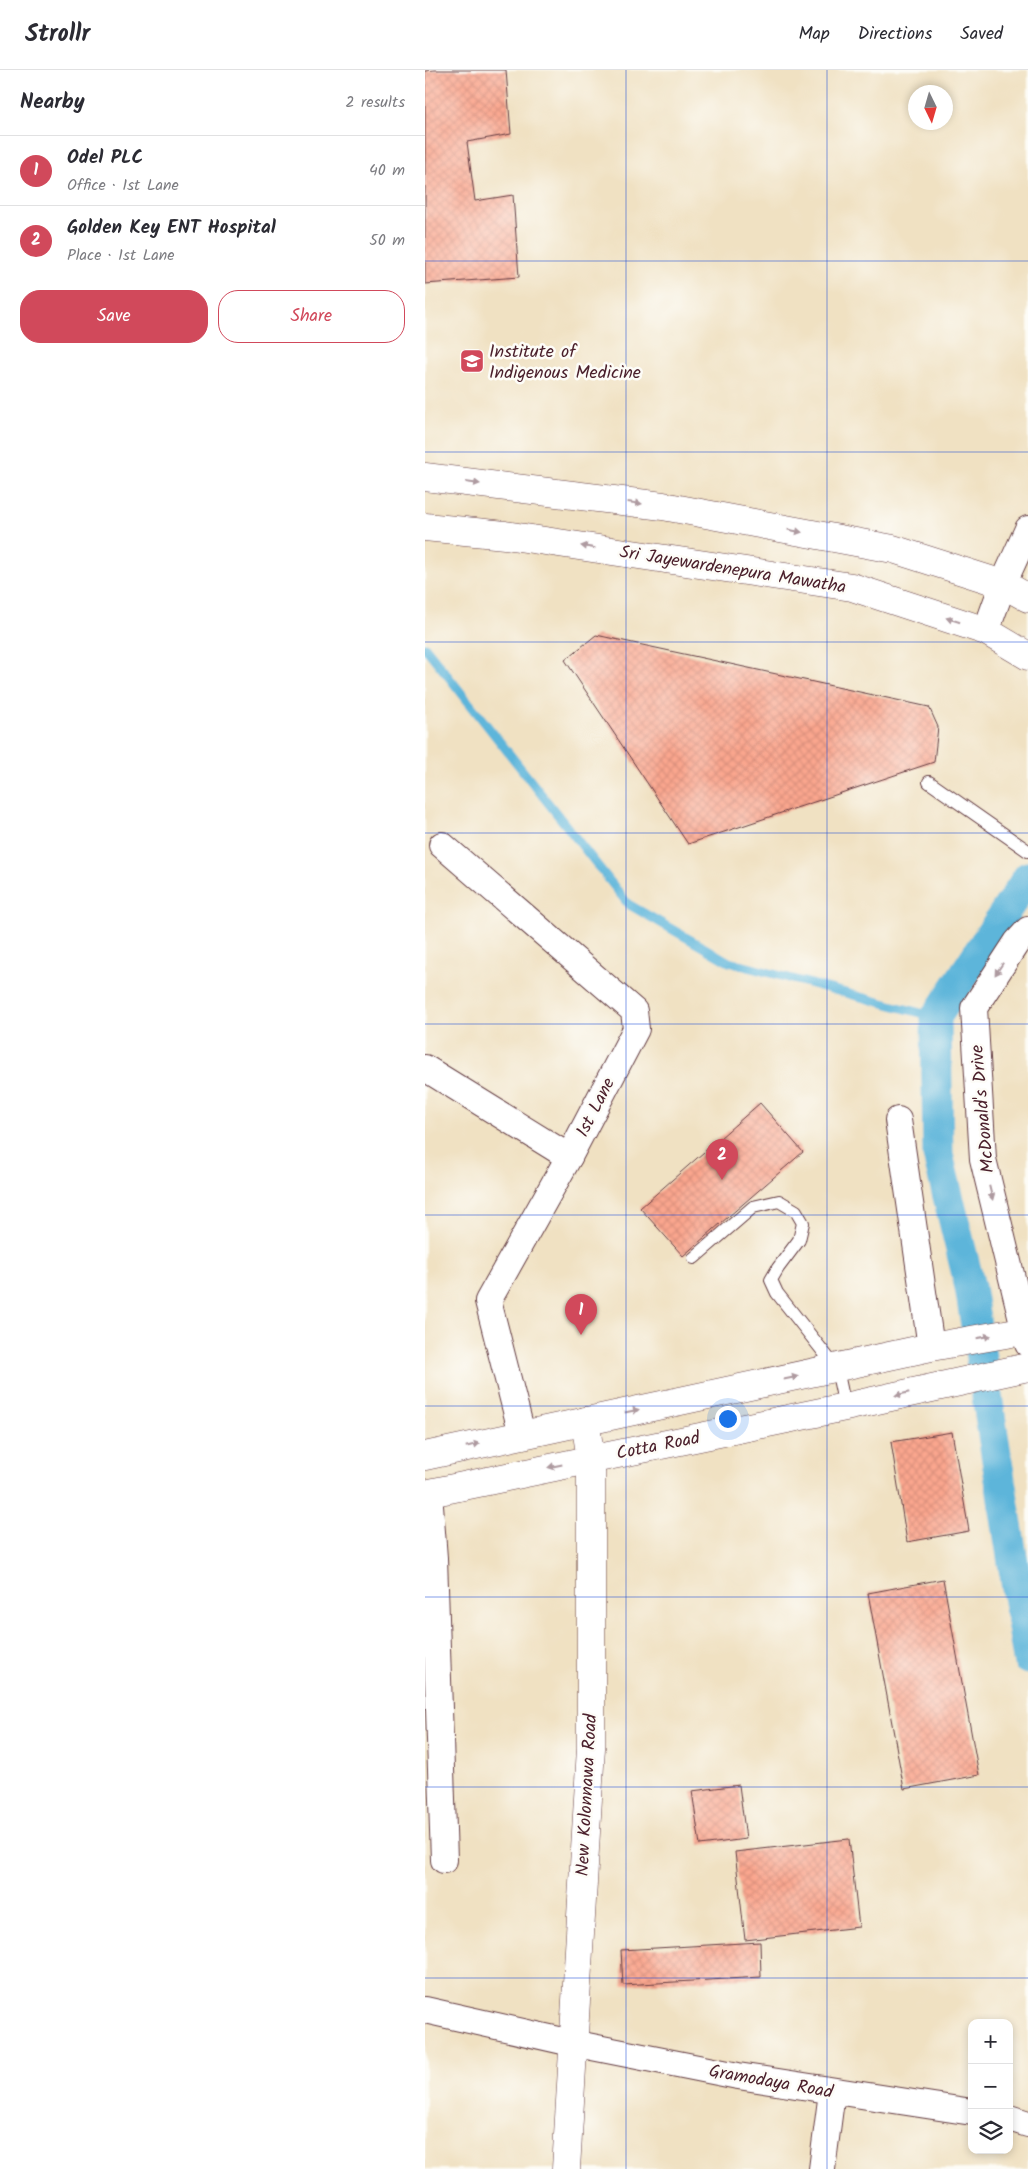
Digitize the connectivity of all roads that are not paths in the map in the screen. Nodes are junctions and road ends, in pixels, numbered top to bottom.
1 (425, 477) edge
2 (425, 527) edge
3 (1028, 529) edge
4 (1003, 584) junction
5 (1028, 598) edge
6 (986, 631) junction
7 (1028, 656) edge
8 (929, 782) dead end
9 (442, 845) dead end
10 (1028, 851) edge
11 (1024, 940) edge
12 (425, 1068) edge
13 (898, 1120) dead end
14 (569, 1157) junction
15 (694, 1258) dead end
16 (1027, 1335) edge
17 (937, 1346) junction
18 (1028, 1367) edge
19 (837, 1369) junction
20 (845, 1407) junction
21 (585, 1421) junction
22 (522, 1434) junction
23 (425, 1456) edge
24 (591, 1459) junction
25 (427, 1493) edge
26 (444, 1860) dead end
27 (425, 2010) edge
28 (572, 2043) junction
29 (832, 2092) junction
30 (968, 2111) edge
31 (1013, 2119) edge
32 (1028, 2124) edge
33 (566, 2169) edge
34 (821, 2169) edge

1 -> 4 main road
6 -> 2 main road, Sri Jayewardenepura Mawatha
3 - 4 street
4 - 5 main road
4 - 6 street
6 - 7 main road, Sri Jayewardenepura Mawatha
8 - 10 lane
9 - 14 street, 1st Lane
11 -> 16 street, McDonald's Drive
12 - 14 street
13 - 17 street
14 - 22 street, 1st Lane
15 - 19 lane
17 -> 16 main road
17 - 19 main road
18 -> 20 main road, Cotta Road
19 - 20 lane
21 -> 19 main road
20 - 24 main road, Cotta Road
21 - 22 main road
21 - 24 main road, New Kolonnawa Road
23 -> 22 main road
24 -> 25 main road, Cotta Road
24 - 28 main road, New Kolonnawa Road
25 - 26 street
27 - 28 street, Gramodaya Road
28 - 29 street, Gramodaya Road
28 - 33 main road, New Kolonnawa Road
29 - 30 street, Gramodaya Road
29 - 34 street
31 - 32 street

